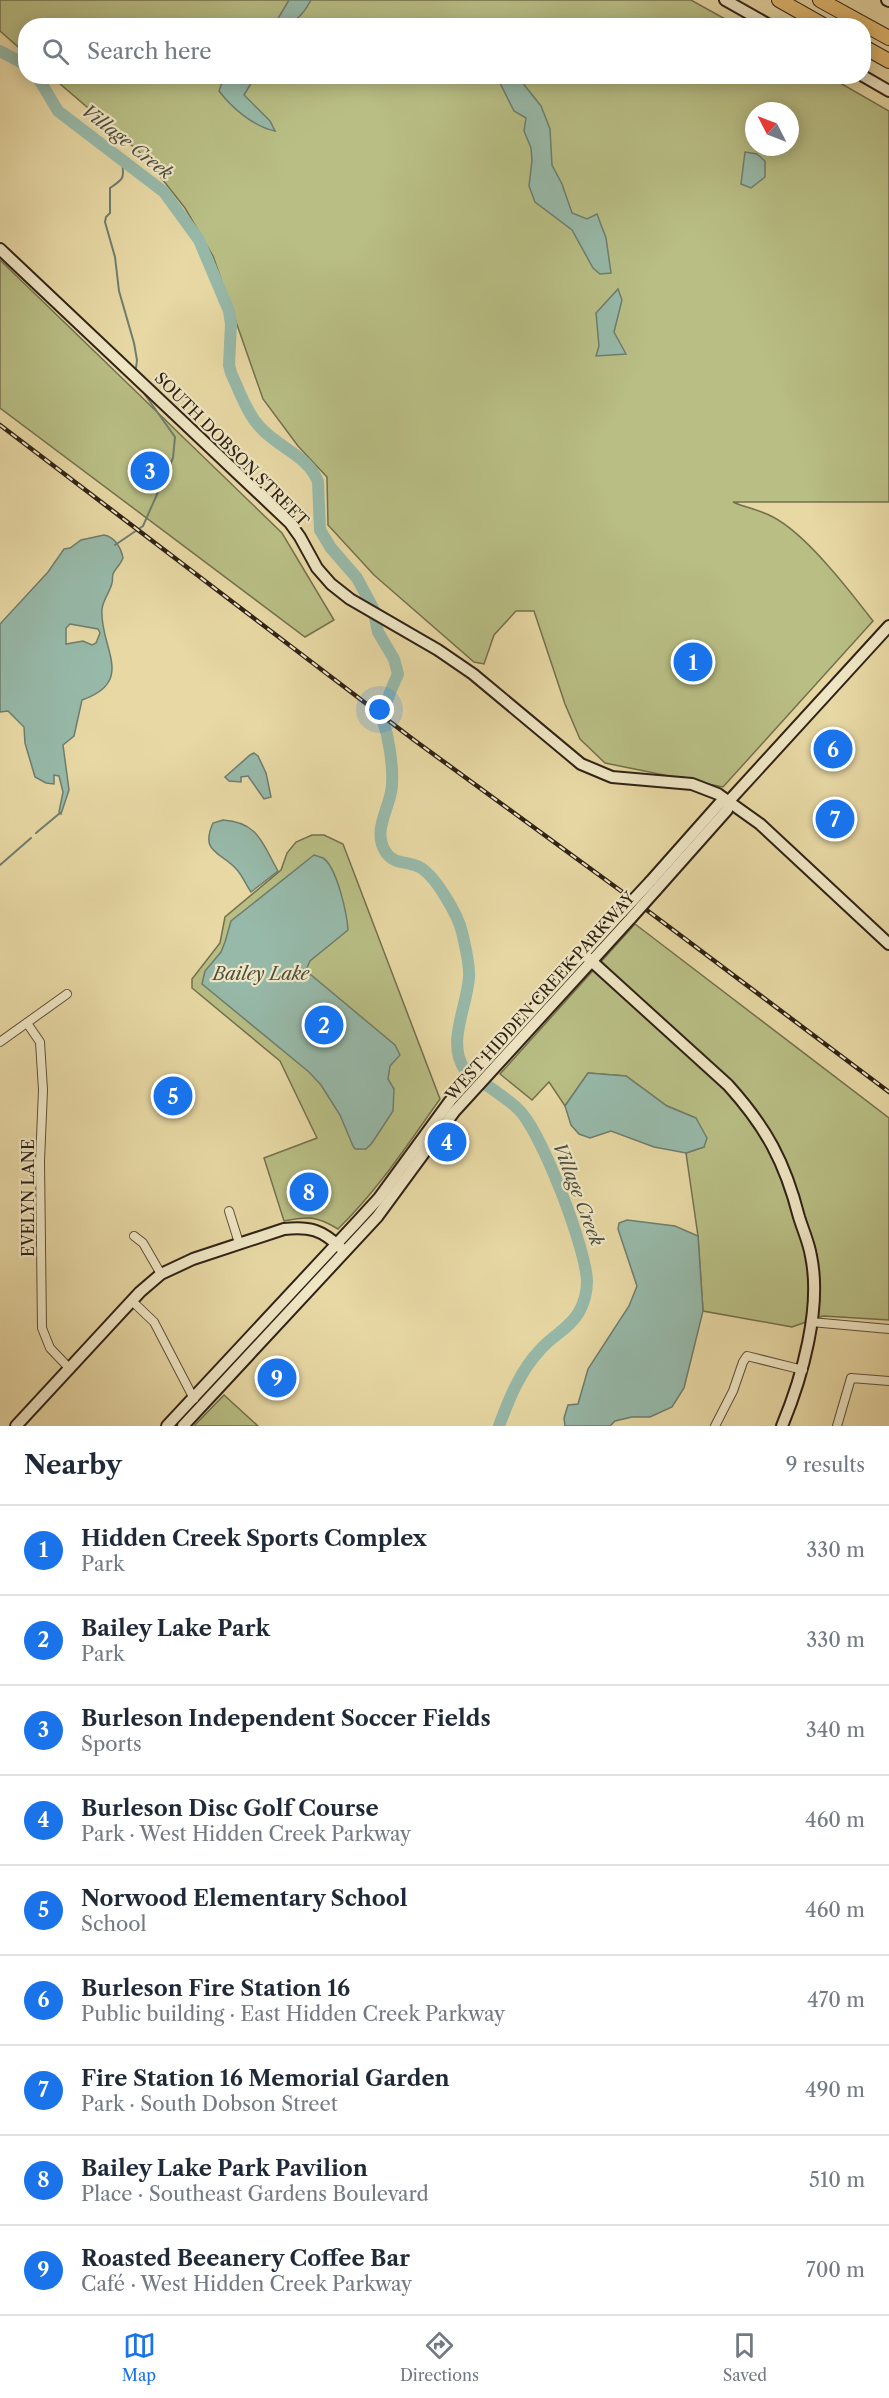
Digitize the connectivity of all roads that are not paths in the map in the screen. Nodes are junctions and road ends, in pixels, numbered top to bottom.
1 (725, 0) edge
2 (779, 0) edge
3 (820, 0) edge
4 (757, 18) edge
5 (811, 18) edge
6 (853, 18) edge
7 (871, 28) edge
8 (889, 38) edge
9 (871, 51) edge
10 (889, 61) edge
11 (871, 81) edge
12 (889, 91) edge
13 (0, 249) edge
14 (889, 626) edge
15 (729, 801) junction
16 (889, 944) edge
17 (588, 958) junction
18 (67, 994) dead end
19 (27, 1023) junction
20 (0, 1042) edge
21 (510, 1043) junction
22 (229, 1211) dead end
23 (134, 1236) dead end
24 (240, 1243) junction
25 (341, 1247) junction
26 (161, 1274) junction
27 (132, 1301) junction
28 (811, 1322) junction
29 (889, 1329) edge
30 (70, 1369) junction
31 (803, 1370) junction
32 (889, 1381) edge
33 (194, 1399) junction
34 (16, 1426) edge
35 (167, 1426) edge
36 (183, 1426) edge
37 (715, 1426) edge
38 (782, 1426) edge
39 (837, 1426) edge

1 - 4 street
2 - 5 highway
3 - 6 highway
7 - 8 highway
9 - 10 highway
11 - 12 street
13 - 15 street, SOUTH DOBSON STREET
14 - 15 street, WEST HIDDEN CREEK PARKWAY
15 - 16 street, SOUTH DOBSON STREET
15 - 17 street, WEST HIDDEN CREEK PARKWAY, bridge
17 - 21 street, WEST HIDDEN CREEK PARKWAY
17 - 28 street
18 - 19 street
19 - 20 street
19 - 30 street, EVELYN LANE
21 - 25 street, WEST HIDDEN CREEK PARKWAY
21 - 25 street, WEST HIDDEN CREEK PARKWAY
22 - 24 street
23 - 26 street
24 - 25 street
24 - 26 street
25 - 33 street, WEST HIDDEN CREEK PARKWAY
25 - 36 street, WEST HIDDEN CREEK PARKWAY
26 - 27 street
27 - 30 street
27 - 33 street
28 - 29 street
28 - 31 street
30 - 34 street
31 - 37 street
31 - 38 street
32 - 39 street
33 - 35 street, WEST HIDDEN CREEK PARKWAY

